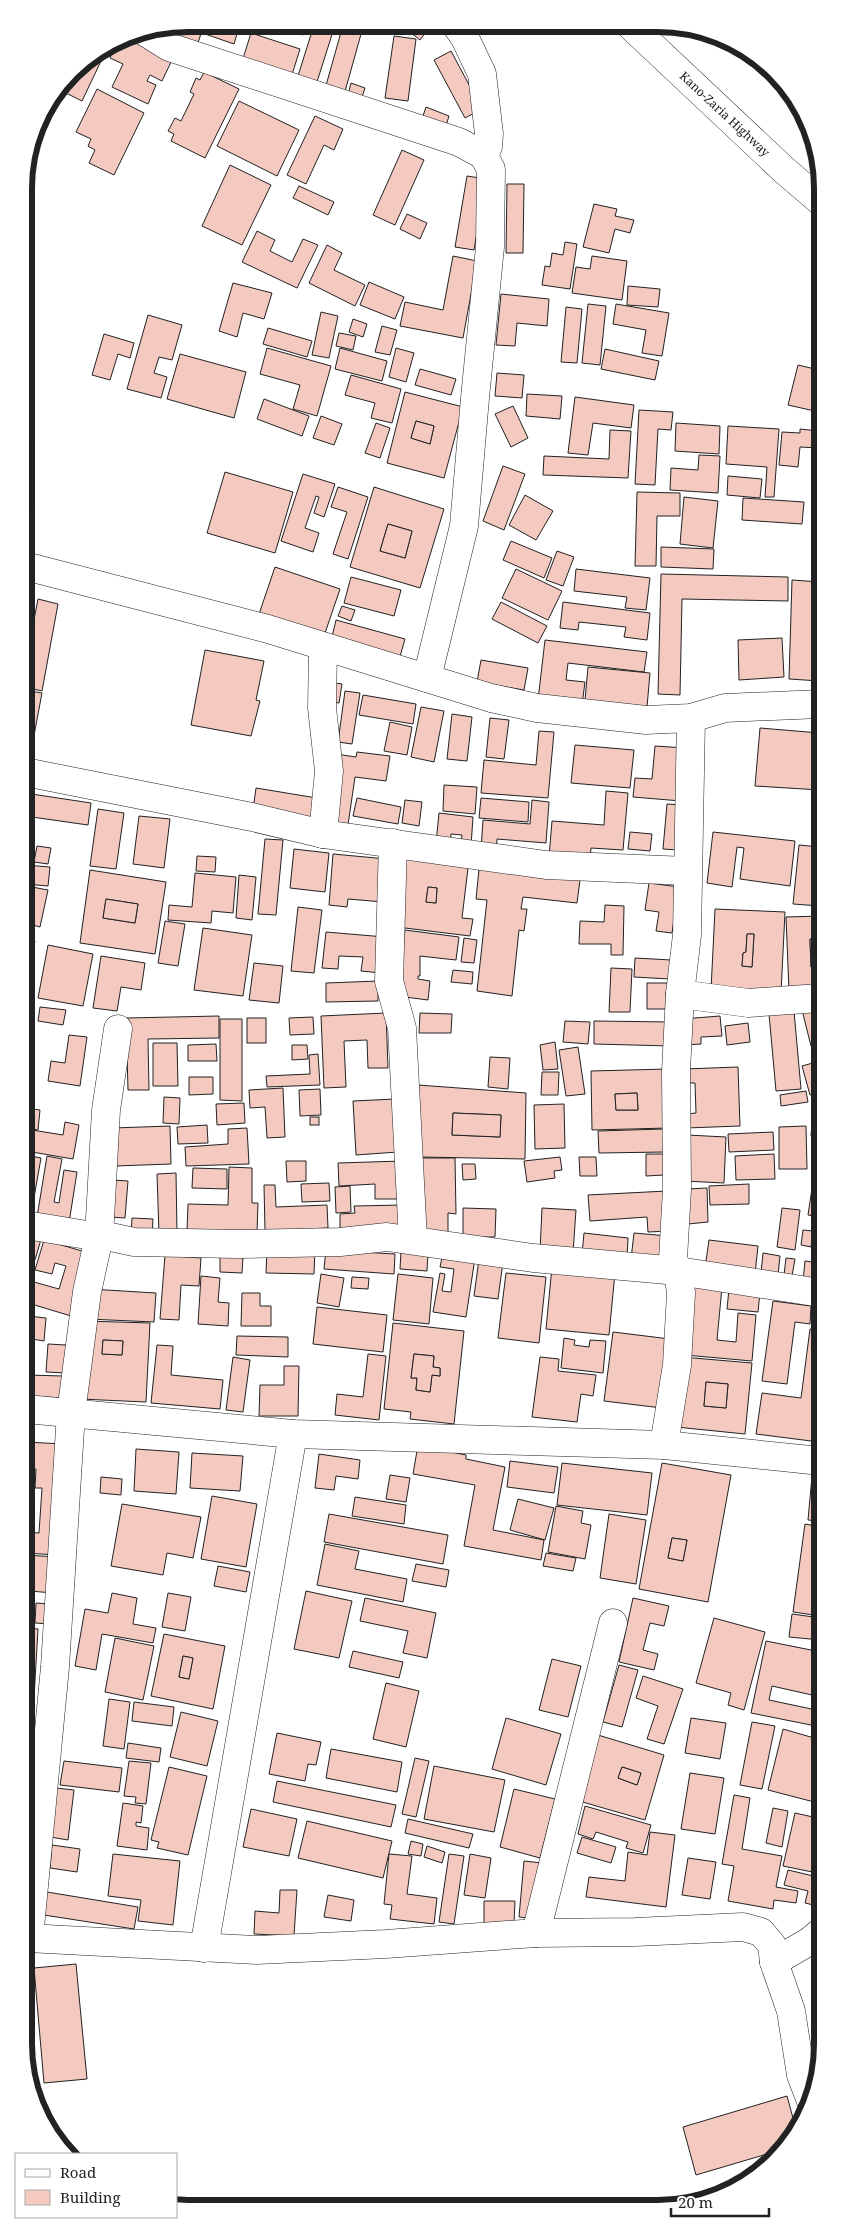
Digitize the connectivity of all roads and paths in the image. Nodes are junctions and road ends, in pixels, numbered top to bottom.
1 (461, 32) edge
2 (637, 32) edge
3 (153, 37) edge
4 (483, 155) junction
5 (814, 196) edge
6 (33, 568) edge
7 (323, 648) junction
8 (427, 678) junction
9 (814, 704) edge
10 (692, 718) junction
11 (33, 774) edge
12 (323, 834) junction
13 (393, 843) junction
14 (687, 870) junction
15 (680, 994) junction
16 (814, 998) edge
17 (118, 1029) dead end
18 (32, 1226) edge
19 (98, 1237) junction
20 (413, 1240) junction
21 (678, 1271) junction
22 (813, 1292) edge
23 (32, 1409) edge
24 (71, 1412) junction
25 (293, 1434) junction
26 (664, 1445) junction
27 (813, 1460) edge
28 (613, 1623) dead end
29 (32, 1899) edge
30 (536, 1933) junction
31 (813, 1937) edge
32 (32, 1938) edge
33 (204, 1948) junction
34 (774, 1962) junction
35 (807, 2090) edge

1 - 4 main road
2 - 5 main road, Kano-Zaria Highway
3 - 4 main road
4 - 8 main road
6 - 7 main road
7 - 8 main road
7 - 12 main road
8 - 10 main road
9 - 10 main road
10 - 14 main road
11 - 12 main road
12 - 13 main road
13 - 14 main road
13 - 20 main road
14 - 15 main road
15 - 16 main road
15 - 21 main road
17 - 19 main road
18 - 19 main road
19 - 20 main road
19 - 24 main road
20 - 21 main road
21 - 22 main road
21 - 26 main road
23 - 24 main road
24 - 25 main road
24 - 29 main road
25 - 26 main road
25 - 33 main road
26 - 27 main road
28 - 30 main road
30 - 33 main road
30 - 34 main road
31 - 34 main road
32 - 33 main road
34 - 35 main road

